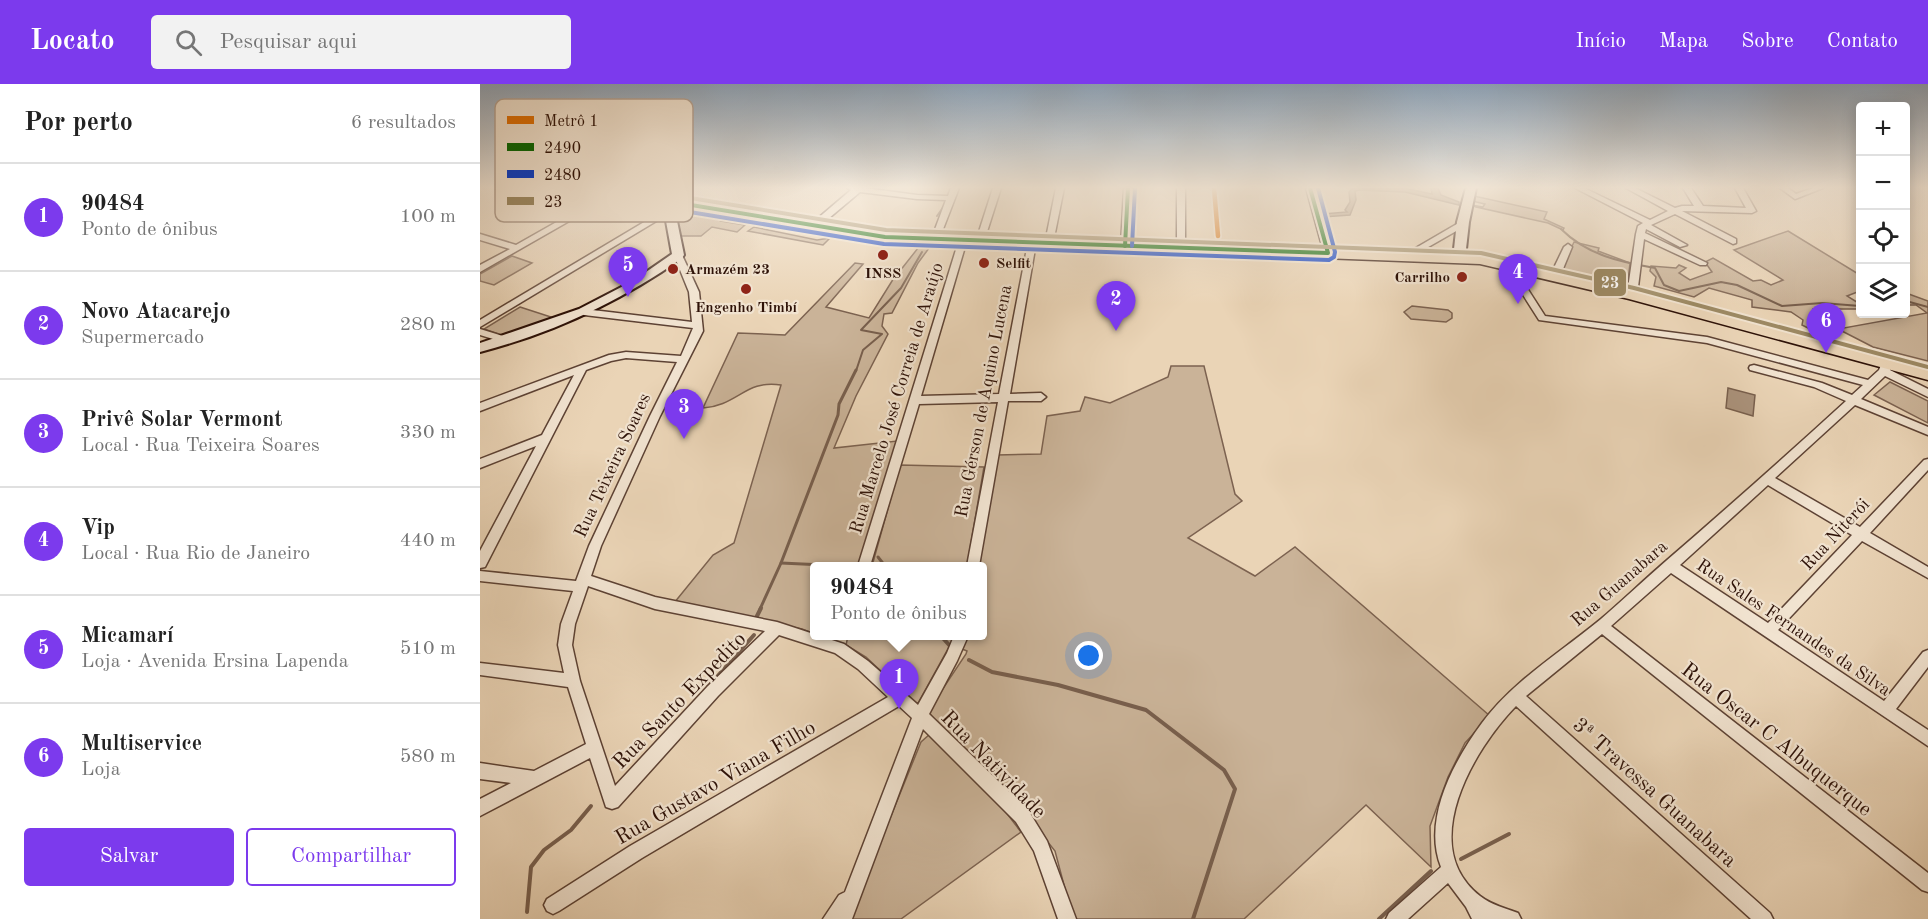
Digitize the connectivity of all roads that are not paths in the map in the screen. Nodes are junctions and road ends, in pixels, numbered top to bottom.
1 (554, 227) edge
2 (636, 227) edge
3 (673, 227) edge
4 (813, 227) edge
5 (940, 227) edge
6 (985, 227) edge
7 (1052, 227) edge
8 (1126, 227) edge
9 (1181, 227) edge
10 (1321, 227) edge
11 (1457, 227) edge
12 (1462, 227) edge
13 (1644, 227) junction
14 (1706, 227) edge
15 (480, 237) edge
16 (935, 240) junction
17 (963, 240) junction
18 (981, 241) junction
19 (1733, 241) dead end
20 (1032, 243) junction
21 (1049, 243) junction
22 (1125, 246) junction
23 (1568, 247) dead end
24 (517, 248) junction
25 (1181, 248) junction
26 (1328, 253) junction
27 (1697, 253) dead end
28 (678, 255) junction
29 (1406, 256) junction
30 (1459, 258) junction
31 (1703, 263) dead end
32 (1508, 265) junction
33 (480, 269) edge
34 (1555, 276) junction
35 (1632, 295) junction
36 (584, 312) junction
37 (480, 324) edge
38 (698, 326) junction
39 (480, 332) edge
40 (503, 339) junction
41 (480, 348) edge
42 (684, 359) junction
43 (1885, 366) junction
44 (1754, 368) dead end
45 (582, 369) junction
46 (1928, 375) edge
47 (1871, 384) junction
48 (1928, 393) edge
49 (1003, 397) junction
50 (1041, 397) dead end
51 (1855, 398) junction
52 (916, 400) junction
53 (480, 407) edge
54 (1928, 431) edge
55 (545, 438) junction
56 (1928, 463) edge
57 (480, 464) edge
58 (1767, 479) junction
59 (1859, 535) junction
60 (866, 562) edge
61 (974, 562) edge
62 (480, 563) edge
63 (1670, 565) junction
64 (1928, 573) edge
65 (480, 576) edge
66 (582, 583) junction
67 (1601, 626) junction
68 (777, 628) junction
69 (1769, 631) junction
70 (810, 635) edge
71 (959, 640) edge
72 (841, 642) edge
73 (1928, 656) edge
74 (480, 669) edge
75 (573, 681) junction
76 (1517, 697) junction
77 (900, 698) junction
78 (1886, 710) junction
79 (920, 716) junction
80 (1928, 740) edge
81 (595, 747) junction
82 (480, 771) edge
83 (536, 779) junction
84 (612, 801) joint
85 (480, 808) edge
86 (1450, 870) junction
87 (858, 883) junction
88 (1928, 884) edge
89 (1472, 901) junction
90 (553, 905) dead end
91 (832, 919) edge
92 (843, 919) edge
93 (1067, 919) edge
94 (1395, 919) edge
95 (1481, 919) edge
96 (1512, 919) edge
97 (1764, 919) edge

1 - 24 street
2 - 37 street
3 - 28 street, Rua Teixeira Soares
4 - 16 main road
5 - 16 street
6 - 18 street
7 - 21 street
8 - 22 street
9 - 25 street
10 - 26 street
11 - 29 street
12 - 30 street
13 - 27 street
13 - 31 street
13 - 35 street
14 - 19 street
15 - 24 street
16 - 17 main road
17 - 18 main road
17 - 52 street, Rua Marcelo José Correia de Araújo
18 - 20 main road
20 - 21 main road
20 - 49 street, Rua Gérson de Aquino Lucena
21 - 22 main road
22 - 25 main road
23 - 34 street
24 - 33 street
25 - 26 main road
26 - 29 main road
28 - 36 street
28 - 38 street, Rua Teixeira Soares
29 - 30 main road
30 - 32 main road
32 - 34 main road
32 - 47 street
34 - 35 main road
35 - 43 main road
36 - 38 street
36 - 40 street
38 - 42 street, Rua Teixeira Soares
39 - 40 street
40 - 41 street
42 - 45 street
42 - 66 street, Rua Teixeira Soares
43 - 46 main road
43 - 47 street, Rua Guanabara
43 - 48 street
44 - 51 street
45 - 53 street
45 - 55 street
47 - 51 street, Rua Guanabara
49 - 50 street
49 - 52 street
49 - 61 street, Rua Gérson de Aquino Lucena
51 - 54 street
51 - 58 street, Rua Guanabara
52 - 60 street, Rua Marcelo José Correia de Araújo
55 - 57 street
55 - 62 street
56 - 59 street, Rua Niterói
58 - 59 street
58 - 63 street, Rua Guanabara
59 - 64 street
59 - 69 street, Rua Niterói
63 - 67 street, Rua Guanabara
63 - 69 street, Rua Sales Fernandes da Silva
65 - 66 street, Rua Natividade
66 - 68 street, Rua Natividade
66 - 75 street, Rua Teixeira Soares
67 - 76 street, Rua Guanabara
67 - 88 street, Rua Oscar C Albuquerque
68 - 70 street, Rua Natividade
68 - 84 street, Rua Santo Expedito
69 - 78 street, Rua Sales Fernandes da Silva
71 - 79 street
72 - 77 street, Rua Natividade
73 - 78 street
74 - 75 street
75 - 81 street, Rua Teixeira Soares
76 - 86 street, Rua Guanabara
76 - 97 street, 3ª Travessa Guanabara
77 - 79 street, Rua Natividade
77 - 90 street, Rua Gustavo Viana Filho
78 - 80 street, Rua Sales Fernandes da Silva
79 - 87 street
79 - 93 street, Rua Natividade
81 - 83 street
81 - 84 street, Rua Teixeira Soares
82 - 83 street
83 - 85 street
86 - 89 street
86 - 94 street
87 - 91 street
87 - 92 street
89 - 95 street
89 - 96 street

